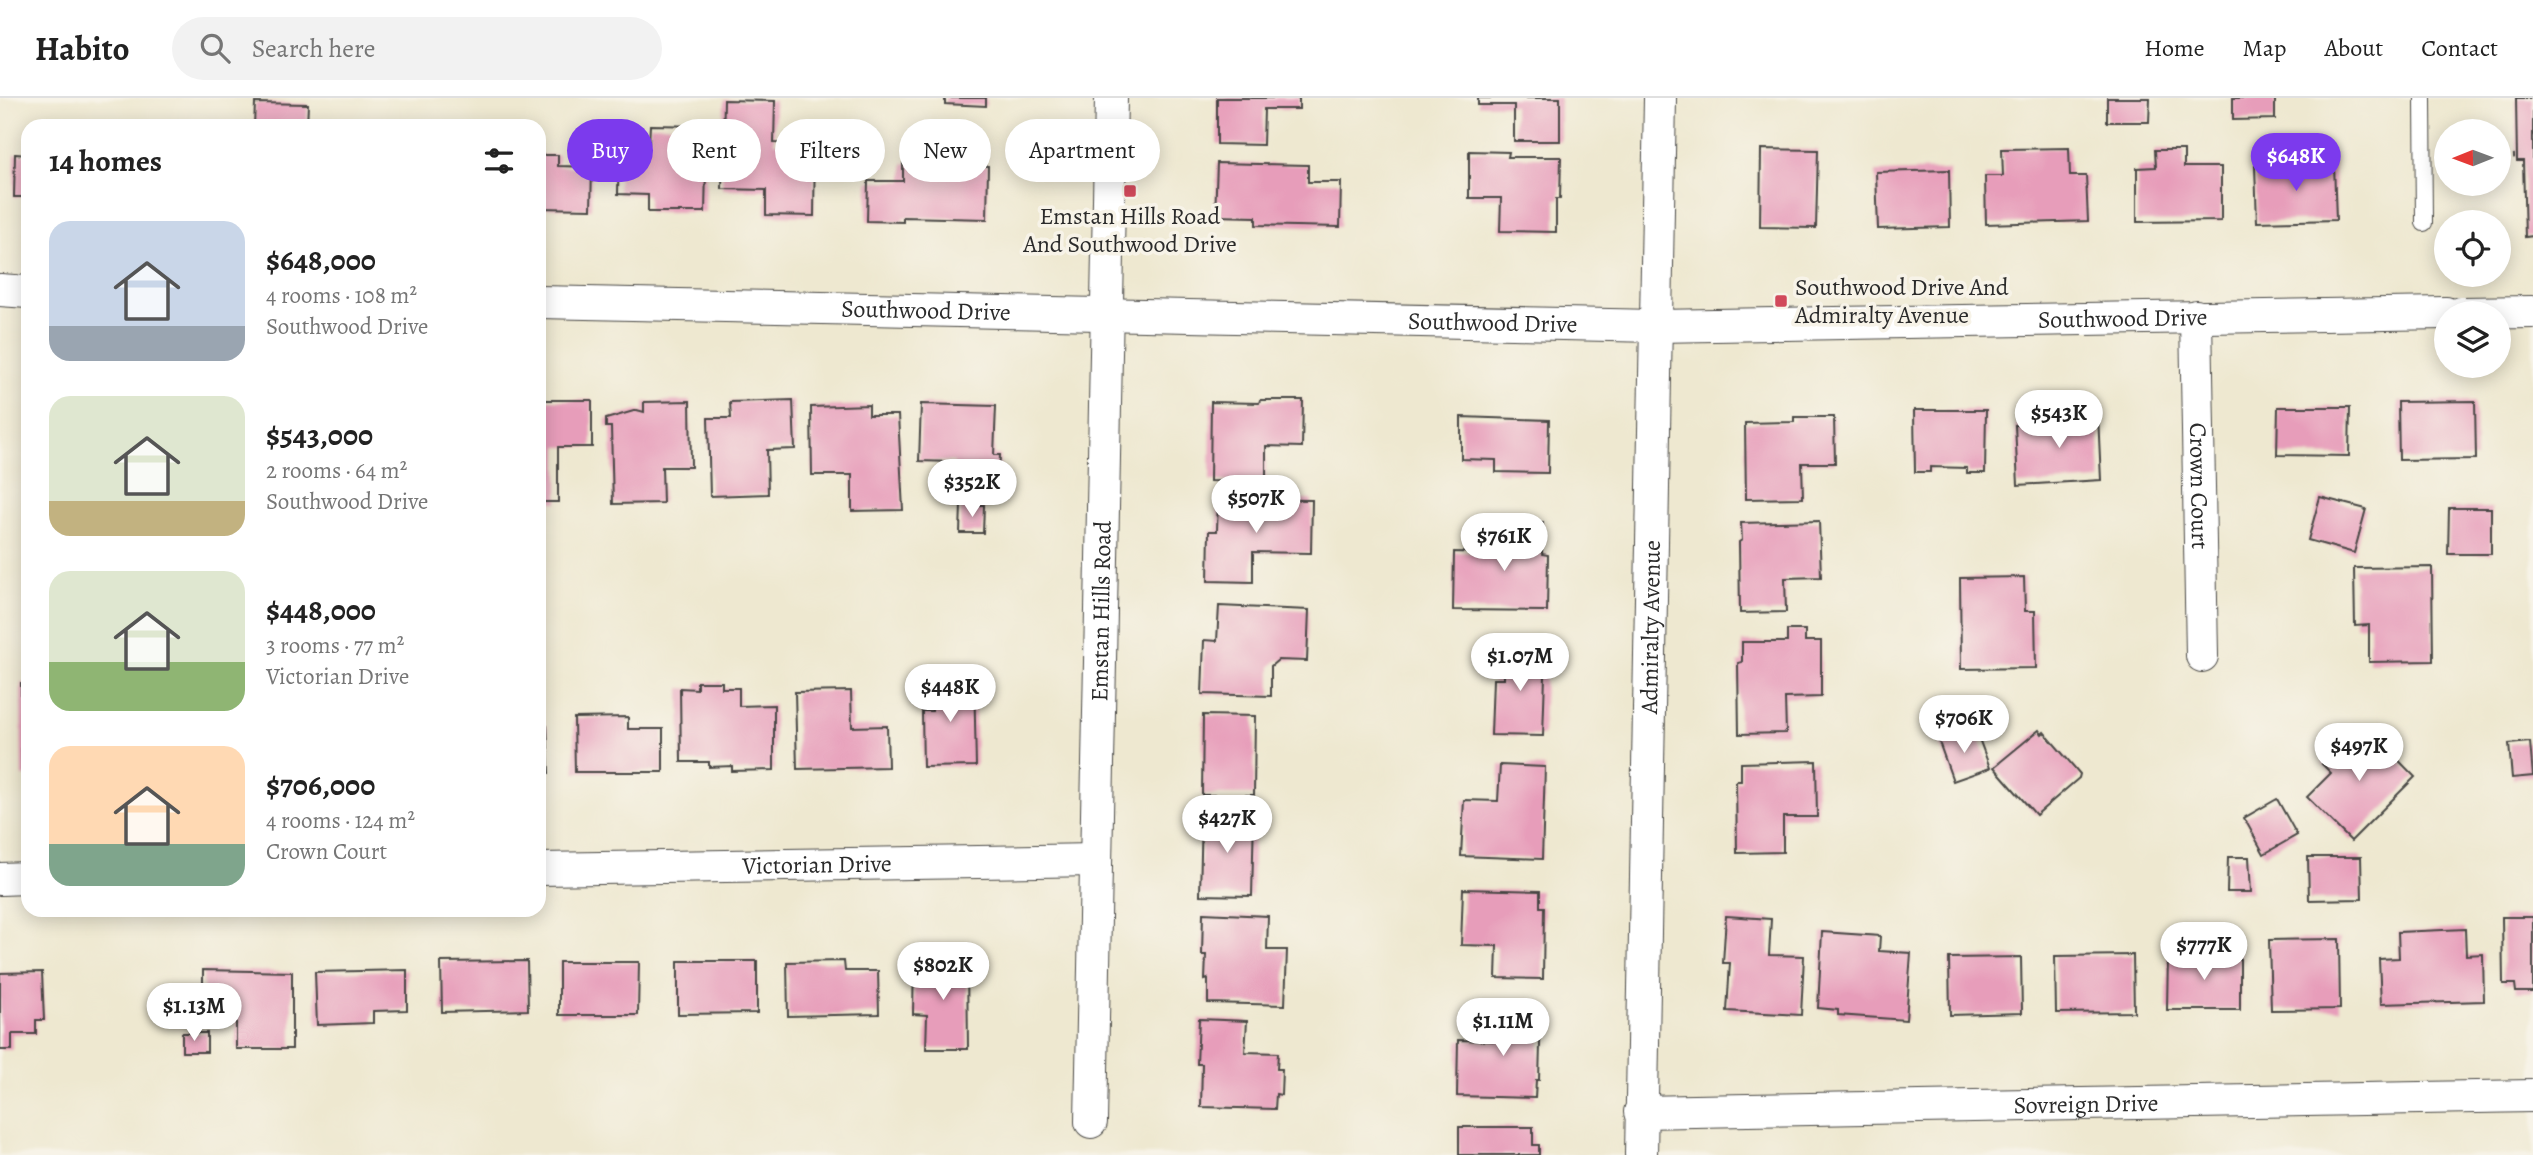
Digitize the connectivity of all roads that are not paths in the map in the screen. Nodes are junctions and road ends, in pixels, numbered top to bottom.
1 (1111, 98) edge
2 (1660, 98) edge
3 (2423, 98) edge
4 (2424, 223) dead end
5 (0, 290) edge
6 (21, 292) edge
7 (546, 302) edge
8 (2511, 312) edge
9 (2533, 312) edge
10 (1107, 313) junction
11 (2434, 313) edge
12 (2196, 316) junction
13 (1656, 326) junction
14 (2202, 656) dead end
15 (1096, 860) junction
16 (546, 870) edge
17 (21, 878) edge
18 (0, 879) edge
19 (2533, 1097) edge
20 (1640, 1112) junction
21 (1091, 1122) dead end
22 (1641, 1155) edge

1 - 10 street, Emstan Hills Road
2 - 13 street, Admiralty Avenue
3 - 4 lane
5 - 6 street
7 - 10 street, Southwood Drive
8 - 9 street
10 - 13 street, Southwood Drive
10 - 15 street, Emstan Hills Road
11 - 12 street, Southwood Drive
12 - 13 street, Southwood Drive
12 - 14 street, Crown Court
13 - 20 street, Admiralty Avenue
15 - 16 street, Victorian Drive
15 - 21 street, Emstan Hills Road
17 - 18 street
19 - 20 street, Sovreign Drive
20 - 22 street, Admiralty Avenue

